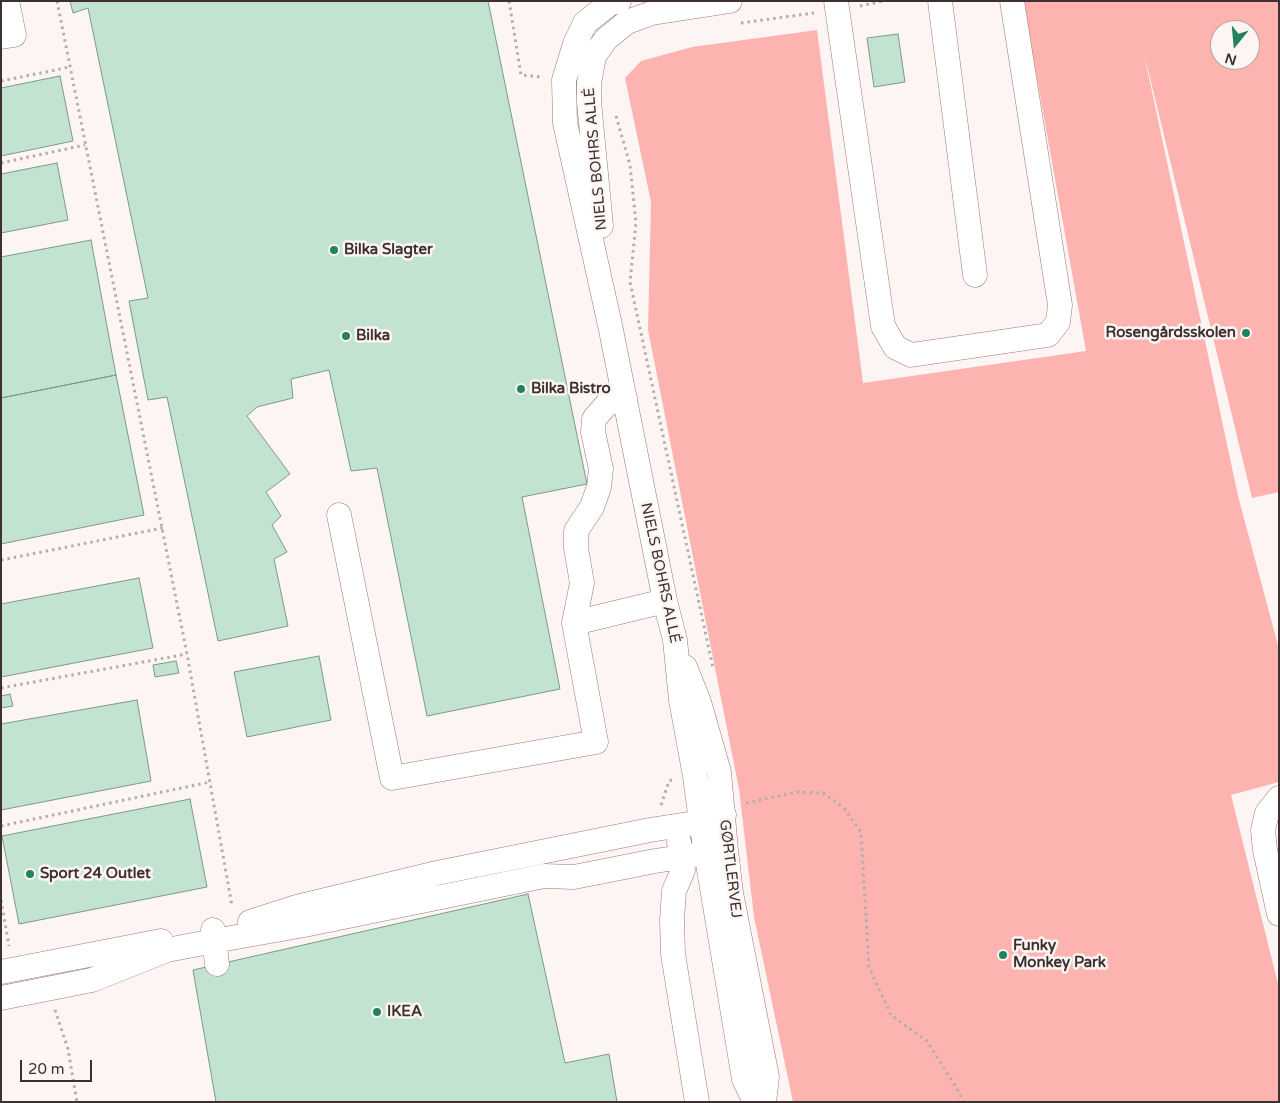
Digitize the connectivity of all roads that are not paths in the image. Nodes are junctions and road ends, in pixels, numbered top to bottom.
1 (7, 1) edge
2 (619, 1) edge
3 (730, 1) edge
4 (940, 1) edge
5 (1012, 1) edge
6 (836, 6) edge
7 (1, 37) edge
8 (974, 275) dead end
9 (610, 325) junction
10 (625, 398) junction
11 (339, 515) dead end
12 (665, 601) junction
13 (574, 623) junction
14 (674, 640) junction
15 (1279, 798) edge
16 (732, 810) junction
17 (701, 822) junction
18 (676, 826) junction
19 (716, 852) junction
20 (681, 858) junction
21 (1279, 914) edge
22 (213, 936) junction
23 (217, 964) dead end
24 (1, 972) edge
25 (1, 998) edge
26 (697, 1102) edge
27 (755, 1102) edge
28 (764, 1102) edge

1 - 7 street
2 - 9 street, NIELS BOHRS ALLÉ
3 - 9 street, NIELS BOHRS ALLÉ
4 - 8 street
5 - 6 street
9 - 10 street, NIELS BOHRS ALLÉ
10 - 12 street, NIELS BOHRS ALLÉ
10 - 13 street
11 - 13 street
12 - 13 street
12 - 14 street, NIELS BOHRS ALLÉ
14 - 16 street, GØRTLERVEJ
14 - 17 street, NIELS BOHRS ALLÉ
15 - 21 street
16 - 17 street
16 - 19 street, GØRTLERVEJ
17 - 18 street
17 - 19 street, GØRTLERVEJ
18 - 20 street
18 - 22 street
19 - 20 street
19 - 27 street, GØRTLERVEJ
19 - 28 street, GØRTLERVEJ
20 - 22 street
20 - 26 street
22 - 23 street
22 - 24 street
22 - 25 street

